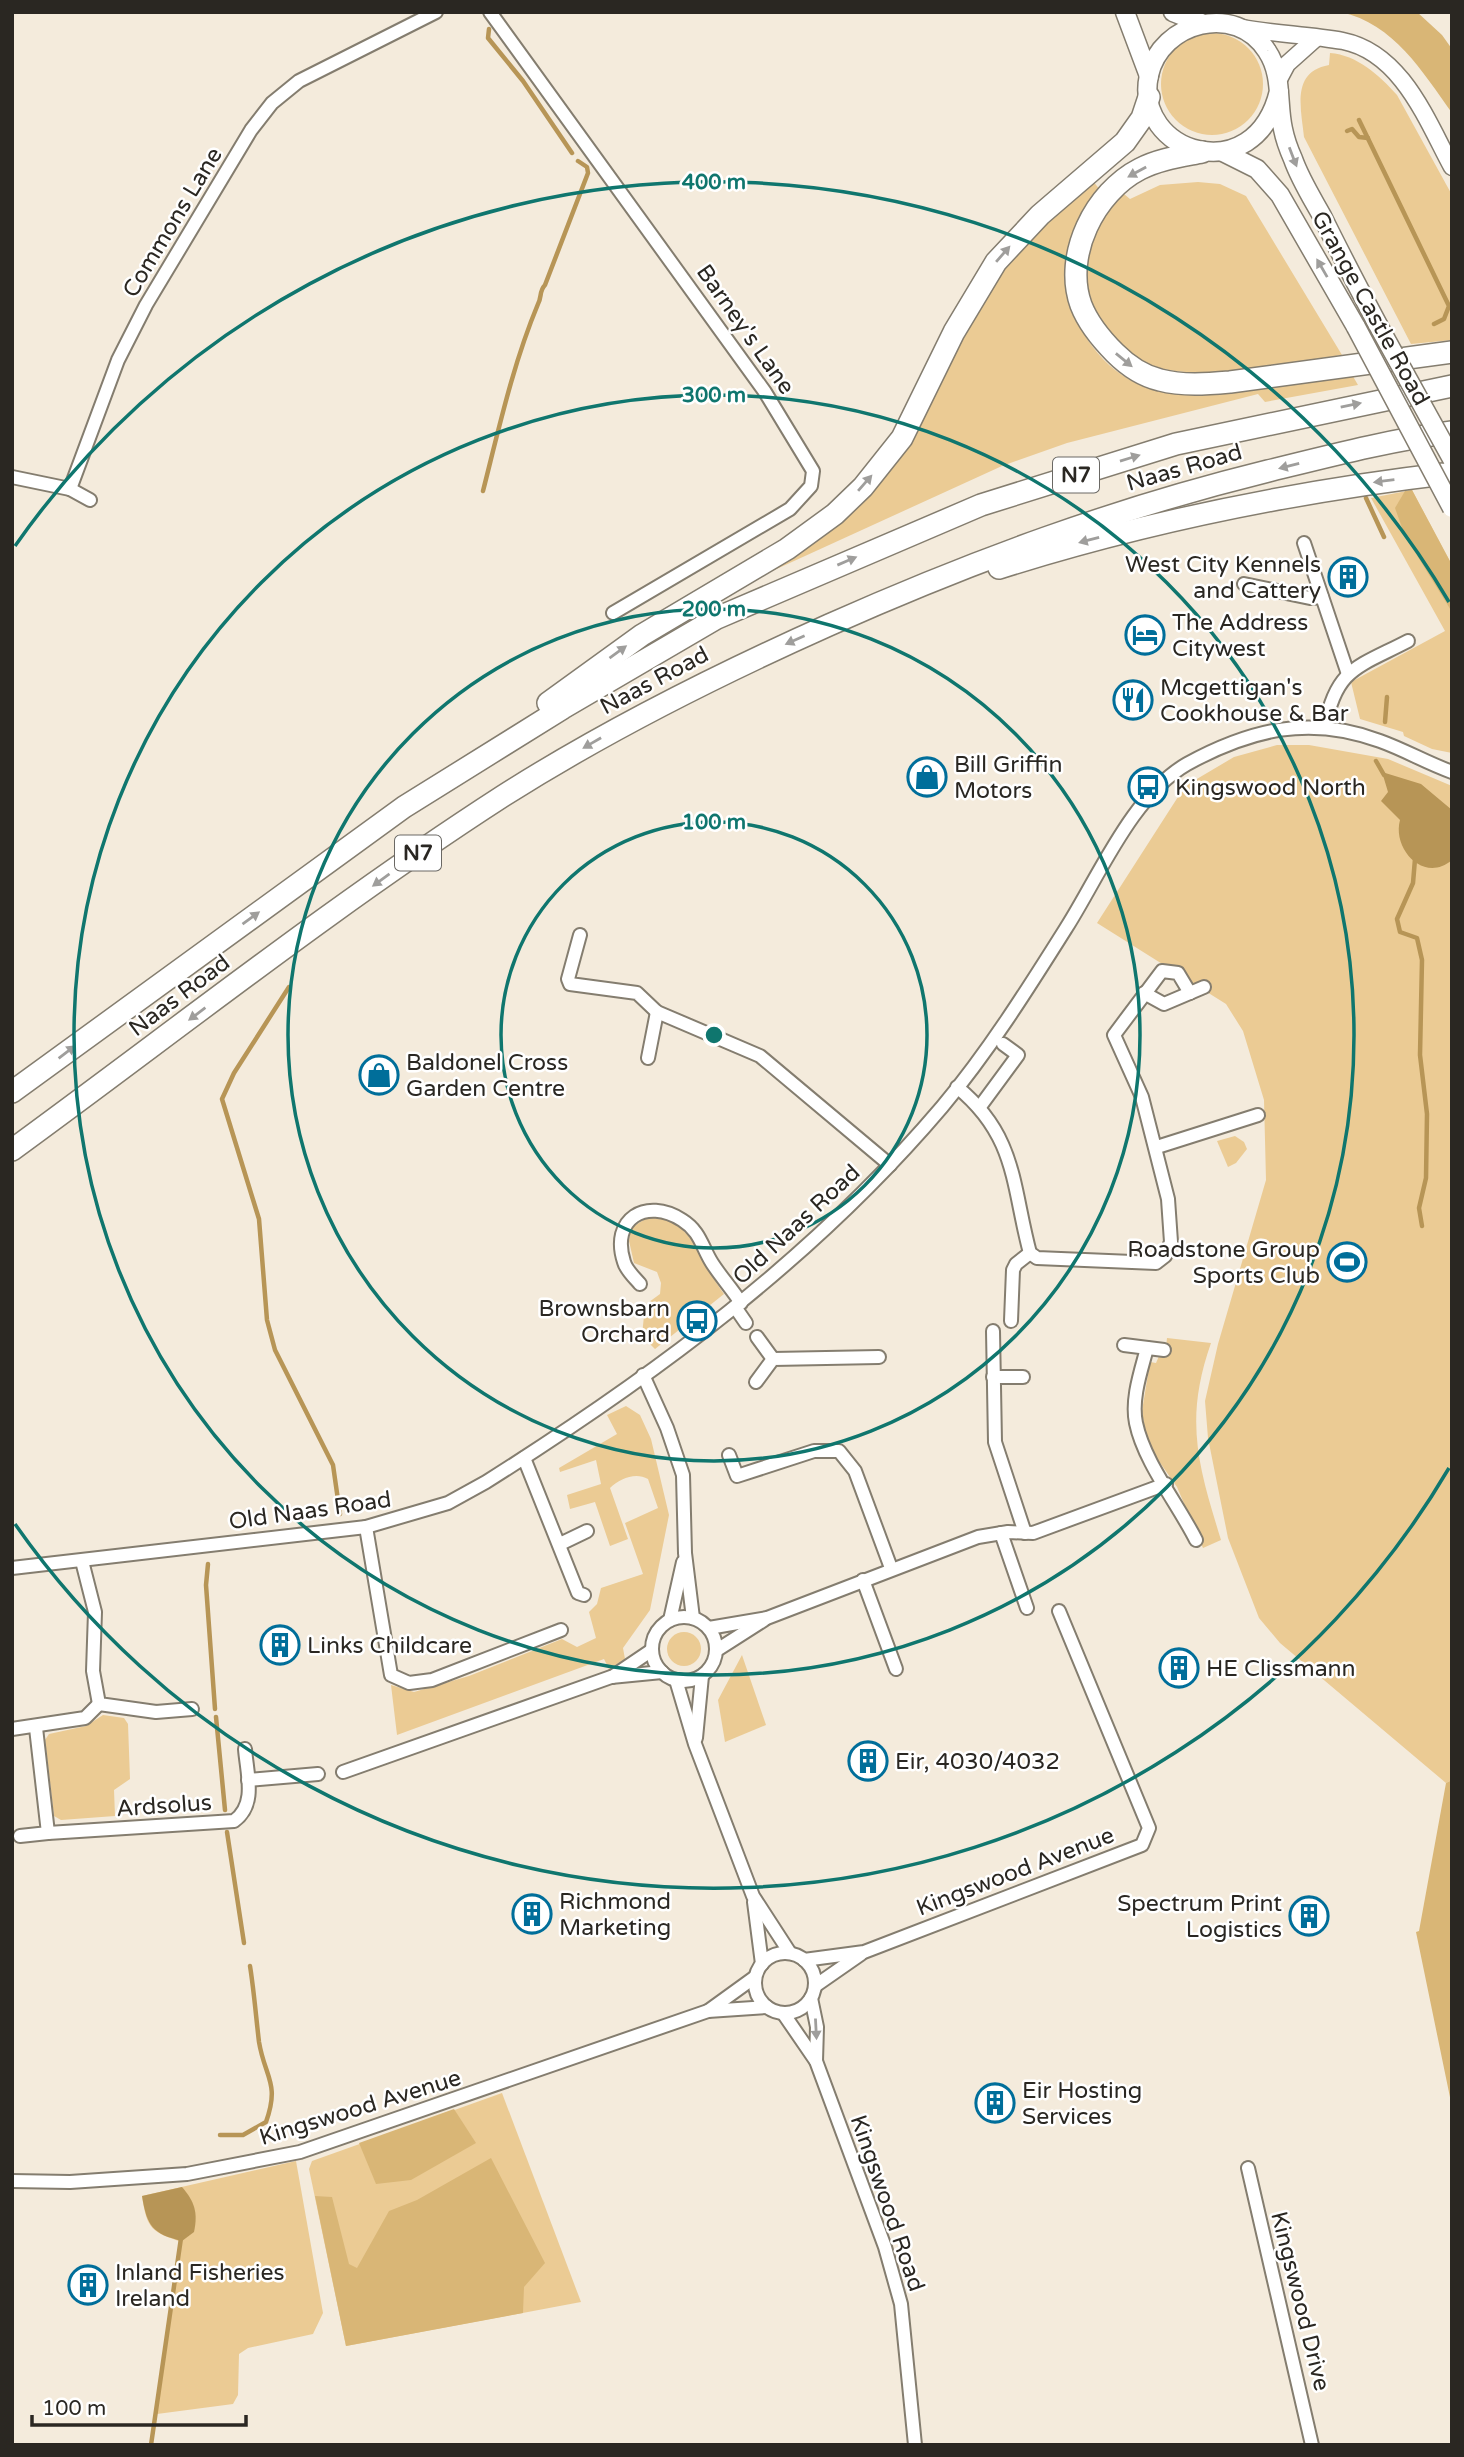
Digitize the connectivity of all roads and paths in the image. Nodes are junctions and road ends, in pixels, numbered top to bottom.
1 (436, 12) edge
2 (490, 12) edge
3 (1125, 12) edge
4 (1173, 12) edge
5 (1200, 23) junction
6 (1240, 28) junction
7 (1315, 39) junction
8 (1149, 86) junction
9 (1279, 86) junction
10 (1213, 152) junction
11 (1452, 167) edge
12 (1452, 352) edge
13 (1452, 386) edge
14 (1452, 432) edge
15 (1452, 458) edge
16 (1452, 472) edge
17 (12, 477) edge
18 (70, 489) junction
19 (90, 500) dead end
20 (1452, 508) edge
21 (1304, 543) dead end
22 (1244, 584) dead end
23 (1322, 597) junction
24 (857, 612) junction
25 (613, 613) dead end
26 (1408, 641) dead end
27 (1348, 674) junction
28 (1325, 727) junction
29 (1452, 772) edge
30 (404, 807) junction
31 (580, 935) dead end
32 (1204, 987) dead end
33 (1144, 993) junction
34 (1190, 993) junction
35 (657, 1012) junction
36 (1003, 1044) dead end
37 (648, 1058) dead end
38 (957, 1087) junction
39 (12, 1092) edge
40 (979, 1108) junction
41 (1258, 1115) dead end
42 (1157, 1147) junction
43 (12, 1150) edge
44 (890, 1165) junction
45 (1030, 1253) junction
46 (640, 1284) dead end
47 (738, 1305) junction
48 (1011, 1321) dead end
49 (746, 1322) dead end
50 (993, 1331) dead end
51 (757, 1337) dead end
52 (1124, 1345) dead end
53 (1147, 1348) junction
54 (1164, 1350) dead end
55 (879, 1357) dead end
56 (773, 1359) junction
57 (643, 1375) junction
58 (993, 1377) junction
59 (1023, 1377) dead end
60 (756, 1382) dead end
61 (729, 1455) dead end
62 (524, 1458) junction
63 (1166, 1483) junction
64 (366, 1527) junction
65 (587, 1531) dead end
66 (1001, 1533) junction
67 (1025, 1533) junction
68 (1196, 1540) dead end
69 (560, 1544) junction
70 (685, 1553) junction
71 (82, 1561) junction
72 (12, 1568) edge
73 (891, 1568) junction
74 (863, 1580) junction
75 (584, 1595) dead end
76 (1027, 1608) dead end
77 (1059, 1611) dead end
78 (693, 1618) junction
79 (767, 1618) junction
80 (670, 1620) junction
81 (709, 1628) junction
82 (561, 1630) dead end
83 (652, 1650) junction
84 (717, 1650) junction
85 (896, 1668) dead end
86 (662, 1672) junction
87 (702, 1676) junction
88 (611, 1677) junction
89 (676, 1680) junction
90 (99, 1704) junction
91 (192, 1709) dead end
92 (36, 1728) junction
93 (12, 1729) edge
94 (695, 1744) junction
95 (245, 1749) dead end
96 (343, 1772) dead end
97 (318, 1774) dead end
98 (248, 1780) junction
99 (48, 1833) junction
100 (20, 1836) dead end
101 (753, 1896) junction
102 (864, 1952) junction
103 (790, 1954) junction
104 (804, 1960) junction
105 (762, 1964) junction
106 (755, 1977) junction
107 (813, 1992) junction
108 (767, 2007) junction
109 (708, 2011) junction
110 (783, 2013) junction
111 (816, 2061) junction
112 (1248, 2168) dead end
113 (12, 2181) edge
114 (915, 2445) edge
115 (1312, 2445) edge

1 - 18 street, Commons Lane
2 - 25 street, Barney's Lane
3 - 8 main road, Grange Castle Road
4 - 5 main road
5 - 6 main road
5 - 8 main road
6 - 7 street
6 - 9 main road, Grange Castle Road
7 - 9 street
7 - 11 street
8 - 10 main road, Grange Castle Road
30 -> 8 highway, N7
9 - 10 main road
9 -> 15 main road, Grange Castle Road, bridge
10 -> 12 highway
20 -> 10 main road, Grange Castle Road, bridge
30 -> 13 highway, Naas Road / N7
14 -> 24 highway, Naas Road / N7
16 -> 24 highway, N7
17 - 18 street
18 - 19 street
21 - 23 street
22 - 23 street
23 - 27 street
24 -> 43 highway, Naas Road / N7
26 - 27 street
27 - 28 street
28 - 29 street, Old Naas Road
28 - 38 street, Old Naas Road
39 -> 30 highway, Naas Road / N7
31 - 35 street
32 - 34 street
33 - 34 street
33 - 34 street
33 - 42 street
35 - 37 street
35 - 44 street
36 - 40 street
38 - 40 street
38 - 44 street, Old Naas Road
40 - 45 street
41 - 42 street
42 - 45 street
44 - 47 street, Old Naas Road
45 - 48 street
46 - 47 street
47 - 49 street
47 - 57 street, Old Naas Road
50 - 58 street
51 - 56 street
52 - 53 street
53 - 54 street
53 - 63 street
55 - 56 street
56 - 60 street
57 - 62 street, Old Naas Road
57 - 70 street
58 - 59 street
58 - 67 street
61 - 73 street
62 - 64 street, Old Naas Road
62 - 69 street
63 - 67 street
63 - 68 street
64 - 71 street, Old Naas Road
64 - 82 street
65 - 69 street
66 - 67 street
66 - 73 street
66 - 76 street
69 - 75 street
70 - 78 street
70 - 80 street
71 - 72 street, Old Naas Road
71 - 90 street
73 - 74 street
74 - 79 street
74 - 85 street
77 - 102 street, Kingswood Avenue
78 - 80 street
78 - 81 street
79 - 81 street
79 - 84 street
80 - 83 street
81 - 84 street
83 - 86 street
83 - 88 street
84 - 87 street
86 - 88 street
86 - 89 street
87 - 89 street
87 - 94 street
88 - 96 street
89 - 94 street
90 - 91 street
90 - 92 street
92 - 93 street
92 - 99 street
94 - 101 street
95 - 98 street, Ardsolus
97 - 98 street
98 - 99 street, Ardsolus
99 - 100 street, Ardsolus
101 - 103 street
101 - 105 street
102 - 104 street, Kingswood Avenue
102 - 107 street, Kingswood Avenue
103 - 104 street
103 - 105 street
104 - 107 street
105 - 106 street
106 - 108 street
106 - 109 street, Kingswood Avenue
107 - 110 street
107 -> 111 street, Kingswood Road
108 - 109 street, Kingswood Avenue
108 - 110 street
109 - 113 street, Kingswood Avenue
110 - 111 street, Kingswood Road
111 - 114 street, Kingswood Road
112 - 115 street, Kingswood Drive

